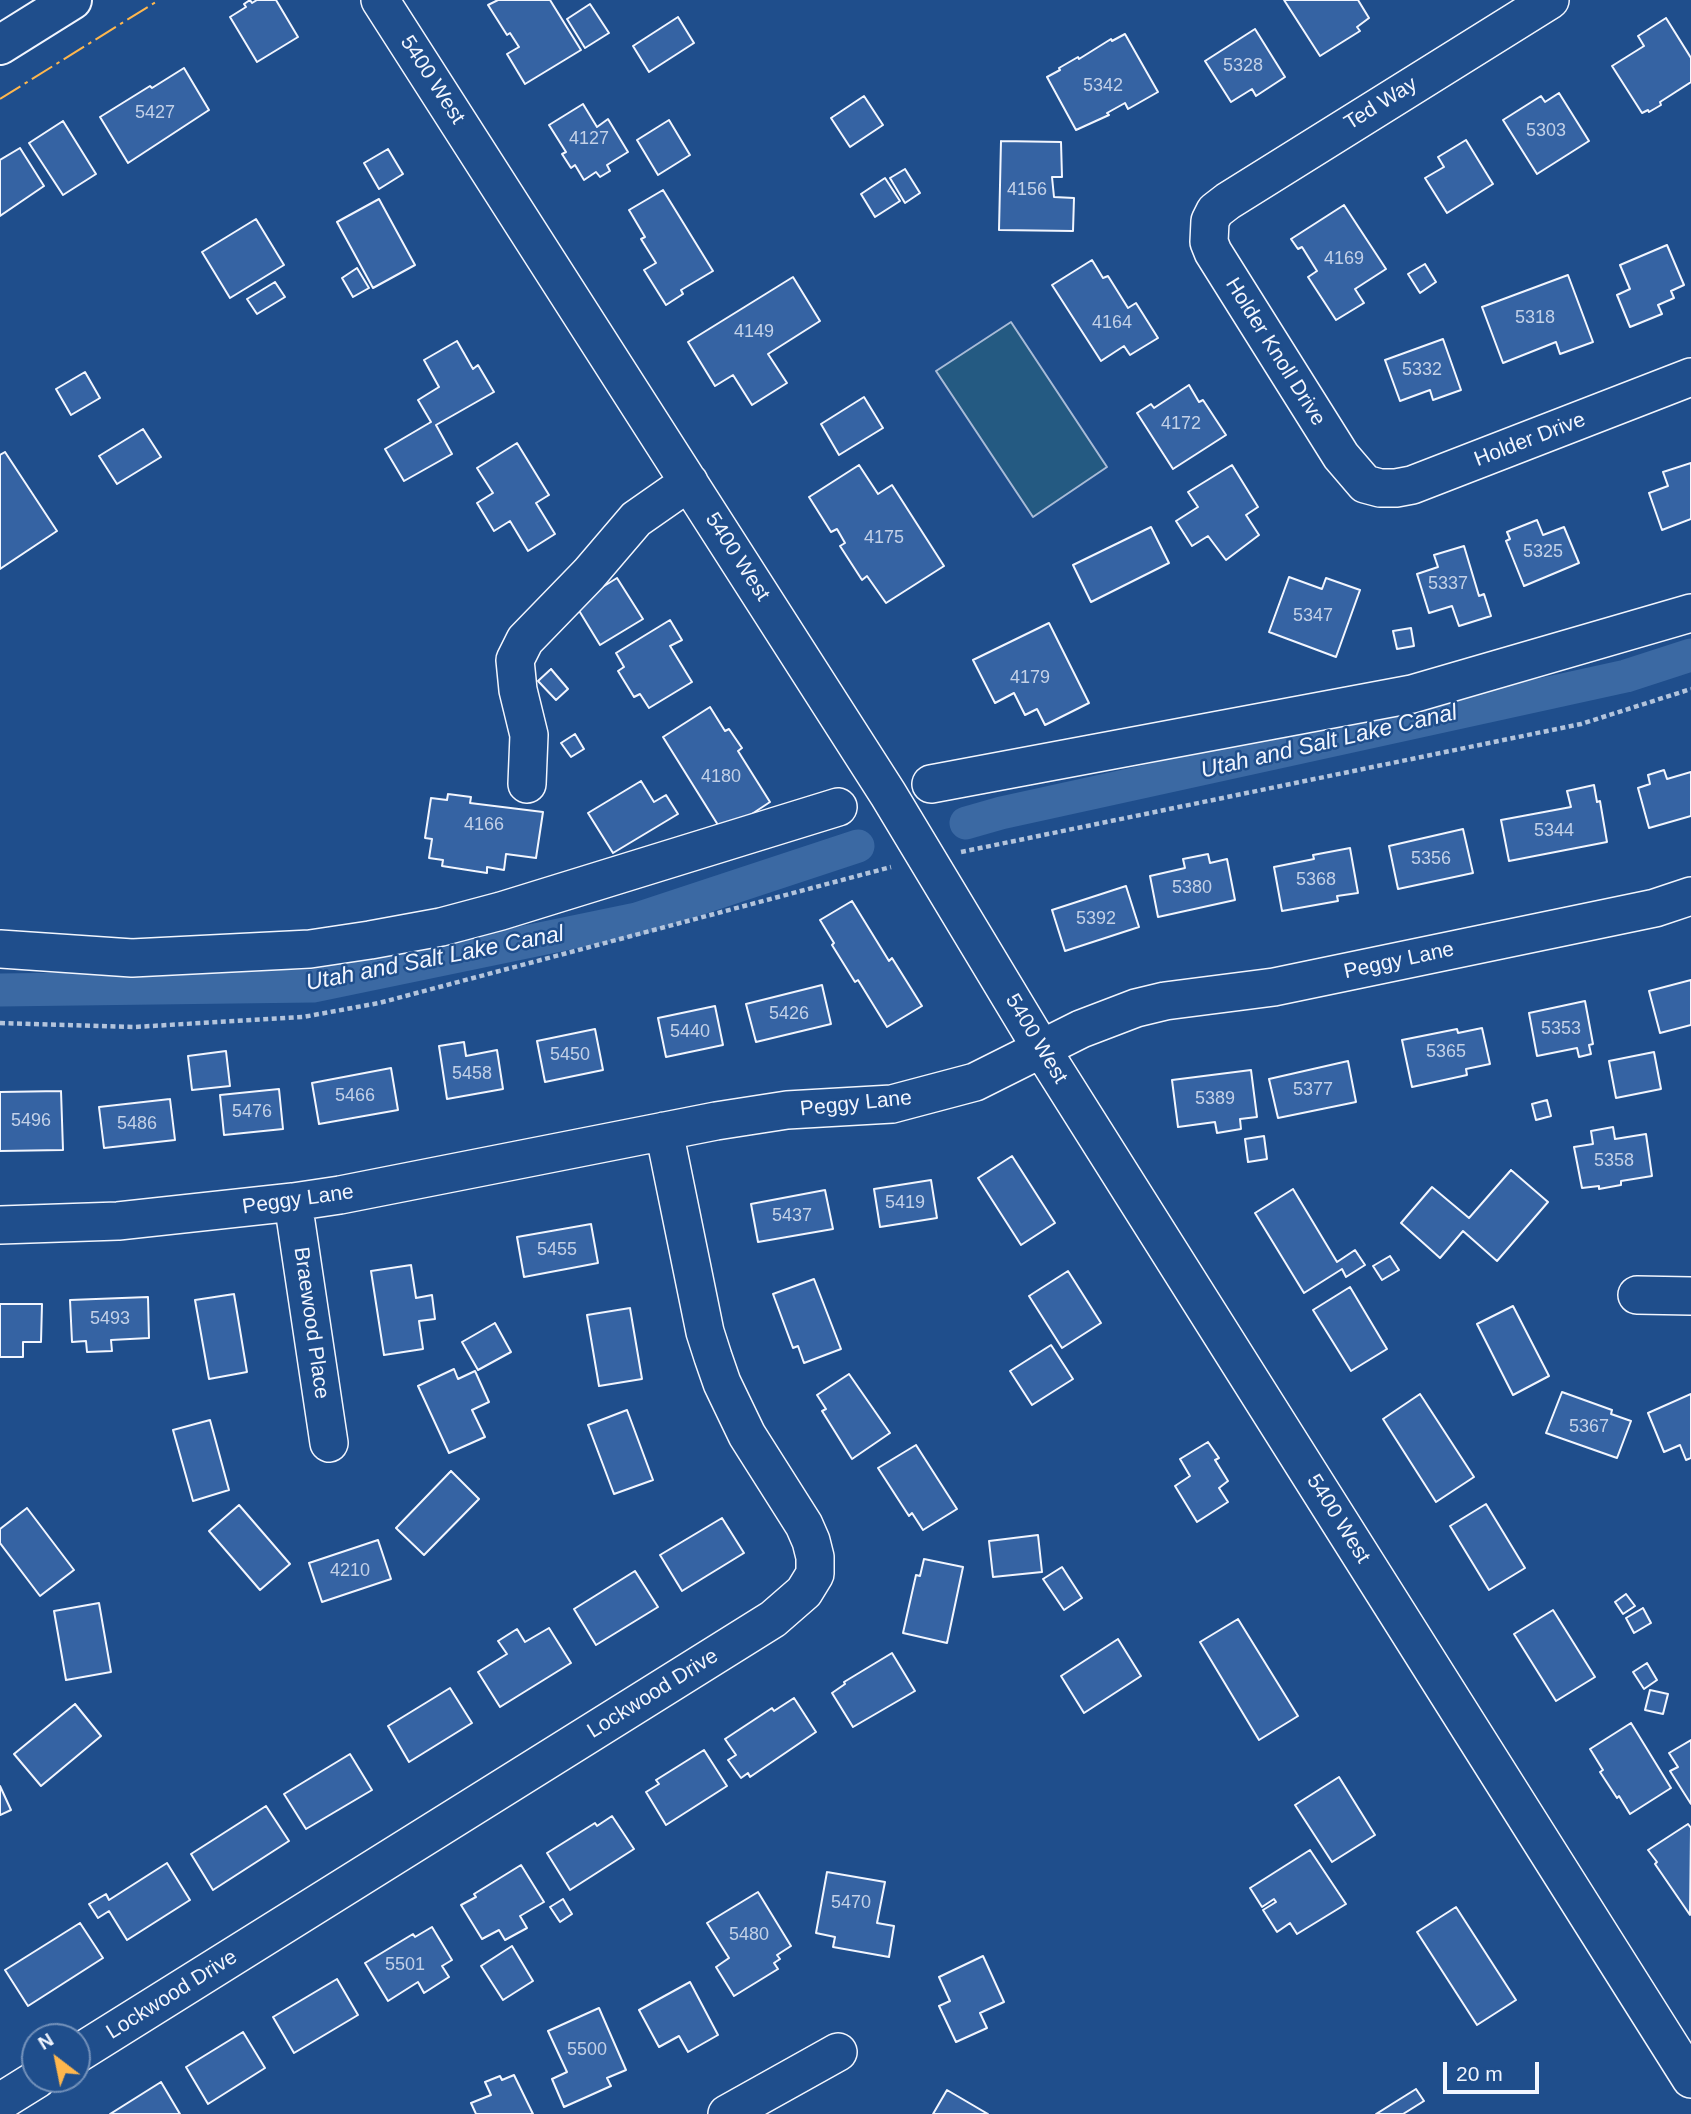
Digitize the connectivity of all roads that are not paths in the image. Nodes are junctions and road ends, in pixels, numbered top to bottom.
1 (72, 0) edge
2 (380, 0) edge
3 (1550, 0) edge
4 (0, 45) edge
5 (1215, 211) joint
6 (1691, 377) edge
7 (689, 482) junction
8 (1365, 484) joint
9 (1691, 613) edge
10 (527, 784) dead end
11 (931, 784) dead end
12 (838, 807) dead end
13 (1691, 896) edge
14 (0, 950) edge
15 (1041, 1048) junction
16 (664, 1131) junction
17 (293, 1202) junction
18 (0, 1225) edge
19 (1637, 1295) dead end
20 (1691, 1296) edge
21 (329, 1443) dead end
22 (91, 2045) edge
23 (838, 2052) dead end
24 (1691, 2079) edge
25 (21, 2089) edge
26 (0, 2102) edge
27 (727, 2114) edge

1 - 4 main road
2 - 7 street, 5400 West
3 - 5 street, Ted Way
5 - 8 street, Holder Knoll Drive
6 - 8 street, Holder Drive
7 - 10 street
7 - 15 street, 5400 West
9 - 11 street
12 - 14 street
13 - 15 street, Peggy Lane
15 - 16 street, Peggy Lane
15 - 24 street, 5400 West
16 - 17 street, Peggy Lane
16 - 22 street, Lockwood Drive
17 - 18 street, Peggy Lane
17 - 21 street, Braewood Place
19 - 20 street
23 - 27 street
25 - 26 street

